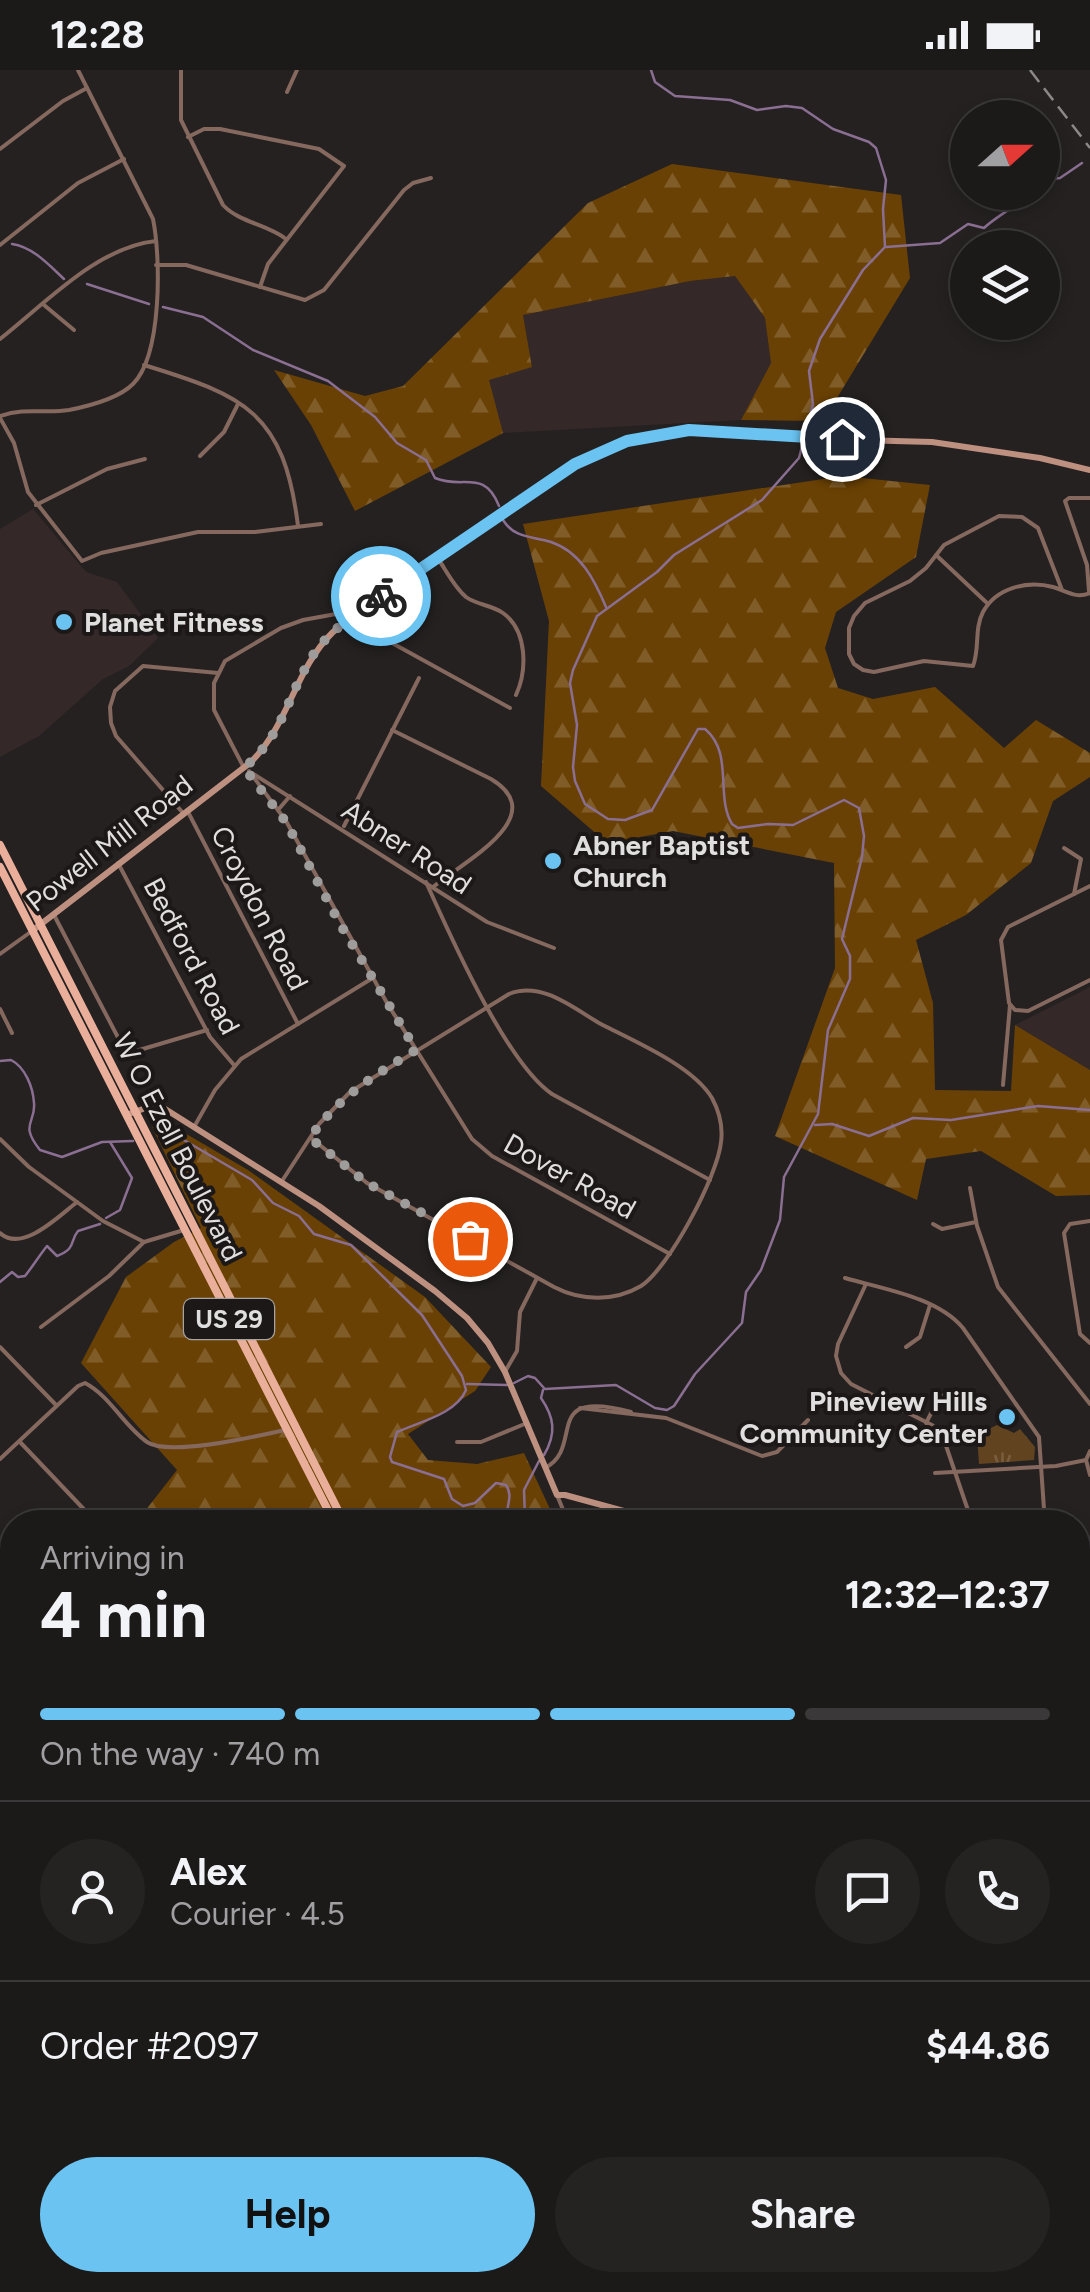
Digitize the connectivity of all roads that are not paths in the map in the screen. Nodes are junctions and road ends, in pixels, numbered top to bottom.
1 (78, 70) edge
2 (181, 70) edge
3 (297, 70) edge
4 (87, 88) junction
5 (287, 92) dead end
6 (188, 137) junction
7 (0, 150) edge
8 (124, 159) junction
9 (430, 178) dead end
10 (286, 240) junction
11 (156, 241) junction
12 (0, 244) edge
13 (156, 265) junction
14 (260, 287) junction
15 (44, 305) junction
16 (74, 330) dead end
17 (0, 340) edge
18 (144, 366) junction
19 (239, 402) junction
20 (0, 417) edge
21 (200, 456) dead end
22 (145, 459) dead end
23 (1090, 470) edge
24 (1090, 498) edge
25 (36, 504) junction
26 (321, 524) dead end
27 (298, 527) junction
28 (936, 555) junction
29 (437, 558) junction
30 (1062, 590) junction
31 (1090, 593) edge
32 (988, 604) junction
33 (366, 608) junction
34 (348, 620) junction
35 (218, 673) junction
36 (419, 678) dead end
37 (516, 695) dead end
38 (510, 708) dead end
39 (392, 730) junction
40 (246, 769) junction
41 (290, 796) junction
42 (278, 810) junction
43 (185, 812) junction
44 (343, 828) junction
45 (0, 845) edge
46 (1064, 848) dead end
47 (118, 863) junction
48 (0, 867) edge
49 (426, 882) junction
50 (1090, 886) edge
51 (433, 887) junction
52 (1074, 894) junction
53 (54, 914) junction
54 (36, 929) junction
55 (554, 948) dead end
56 (0, 954) edge
57 (372, 978) junction
58 (1090, 980) edge
59 (1010, 1005) junction
60 (488, 1006) junction
61 (0, 1009) edge
62 (298, 1024) junction
63 (207, 1030) junction
64 (12, 1032) dead end
65 (416, 1050) junction
66 (234, 1065) junction
67 (1003, 1085) dead end
68 (136, 1111) junction
69 (126, 1115) junction
70 (194, 1127) junction
71 (310, 1138) junction
72 (0, 1139) edge
73 (710, 1180) junction
74 (282, 1181) junction
75 (970, 1188) dead end
76 (77, 1202) junction
77 (1090, 1221) edge
78 (976, 1222) junction
79 (933, 1224) dead end
80 (188, 1228) junction
81 (0, 1233) edge
82 (144, 1242) junction
83 (670, 1254) junction
84 (537, 1278) junction
85 (845, 1278) dead end
86 (866, 1284) junction
87 (930, 1305) junction
88 (41, 1327) dead end
89 (1090, 1343) edge
90 (906, 1347) dead end
91 (0, 1348) edge
92 (509, 1380) junction
93 (944, 1396) dead end
94 (1090, 1404) edge
95 (56, 1406) junction
96 (808, 1420) dead end
97 (527, 1423) junction
98 (926, 1423) junction
99 (290, 1428) junction
100 (20, 1442) junction
101 (457, 1442) dead end
102 (1090, 1451) edge
103 (0, 1458) edge
104 (1086, 1460) junction
105 (1042, 1466) junction
106 (545, 1467) junction
107 (936, 1472) dead end
108 (957, 1472) junction
109 (1090, 1476) edge
110 (557, 1495) junction
111 (327, 1501) junction
112 (85, 1510) edge
113 (330, 1510) edge
114 (334, 1510) edge
115 (563, 1510) edge
116 (622, 1510) edge
117 (968, 1510) edge
118 (1042, 1510) edge

1 - 4 street
2 - 6 street
3 - 5 street
4 - 7 street
4 - 8 street
6 - 10 street
6 - 10 street
8 - 11 street
8 - 12 street
9 - 14 street
10 - 14 street
11 - 13 street
11 - 15 street
13 - 14 street
13 - 18 street
15 - 16 street
15 - 17 street
18 - 19 street
18 - 20 street
19 - 21 street
19 - 27 street
20 - 25 street
22 - 25 street
23 - 29 street, Powell Mill Road
24 - 31 street
25 - 27 street
26 - 27 street
28 - 30 street
28 - 32 street
28 - 32 street
29 - 33 street, Powell Mill Road
29 - 37 street
30 - 31 street
30 - 32 street
33 - 34 street, Powell Mill Road
33 - 38 street
34 - 35 street
34 - 40 street, Powell Mill Road
35 - 40 street, Dover Road
35 - 43 street, Croydon Road
36 - 39 street
39 - 44 street
39 - 51 street
40 - 41 street, Abner Road
40 - 42 street, Dover Road
40 - 43 street, Powell Mill Road
41 - 42 street
41 - 44 street, Abner Road
42 - 57 street, Dover Road
43 - 47 street, Powell Mill Road
43 - 62 street, Croydon Road
44 - 49 street, Abner Road
45 - 54 main road, W O Ezell Boulevard / US 29
46 - 52 street
47 - 53 street, Powell Mill Road
47 - 63 street, Bedford Road
48 - 54 main road, W O Ezell Boulevard / US 29
49 - 51 street, Abner Road
49 - 60 street
50 - 52 street
51 - 55 street, Abner Road
52 - 59 street
53 - 54 street, Powell Mill Road
53 - 63 street
54 - 56 street
54 - 68 main road, W O Ezell Boulevard / US 29
54 - 69 main road, W O Ezell Boulevard / US 29
57 - 62 street
57 - 65 street, Dover Road
58 - 59 street
59 - 67 street
60 - 65 street
60 - 73 street
60 - 73 street
61 - 64 street
62 - 66 street
63 - 66 street, Bedford Road
65 - 71 street
65 - 83 street, Dover Road
66 - 70 street
68 - 69 street
68 - 70 street
68 - 80 main road, W O Ezell Boulevard / US 29
69 - 80 main road, W O Ezell Boulevard / US 29
70 - 74 street
71 - 74 street
71 - 84 street
72 - 76 street
73 - 83 street
74 - 92 street
75 - 78 street
76 - 81 street
76 - 82 street
77 - 89 street
78 - 79 street
78 - 94 street
80 - 82 street
80 - 99 main road, W O Ezell Boulevard / US 29
82 - 88 street
83 - 84 street
84 - 92 street
85 - 86 street
86 - 87 street
86 - 98 street
87 - 90 street
87 - 105 street
91 - 95 street
92 - 97 street
93 - 98 street
95 - 99 street
95 - 100 street
96 - 106 street
97 - 101 street
97 - 106 street
98 - 108 street
99 - 111 main road, W O Ezell Boulevard / US 29
100 - 103 street
100 - 112 street
102 - 104 street
104 - 105 street
104 - 109 street
105 - 108 street
105 - 118 street
106 - 110 street
107 - 108 street
108 - 117 street
110 - 115 street
110 - 116 street
111 - 113 main road, W O Ezell Boulevard / US 29
111 - 114 main road, W O Ezell Boulevard / US 29

